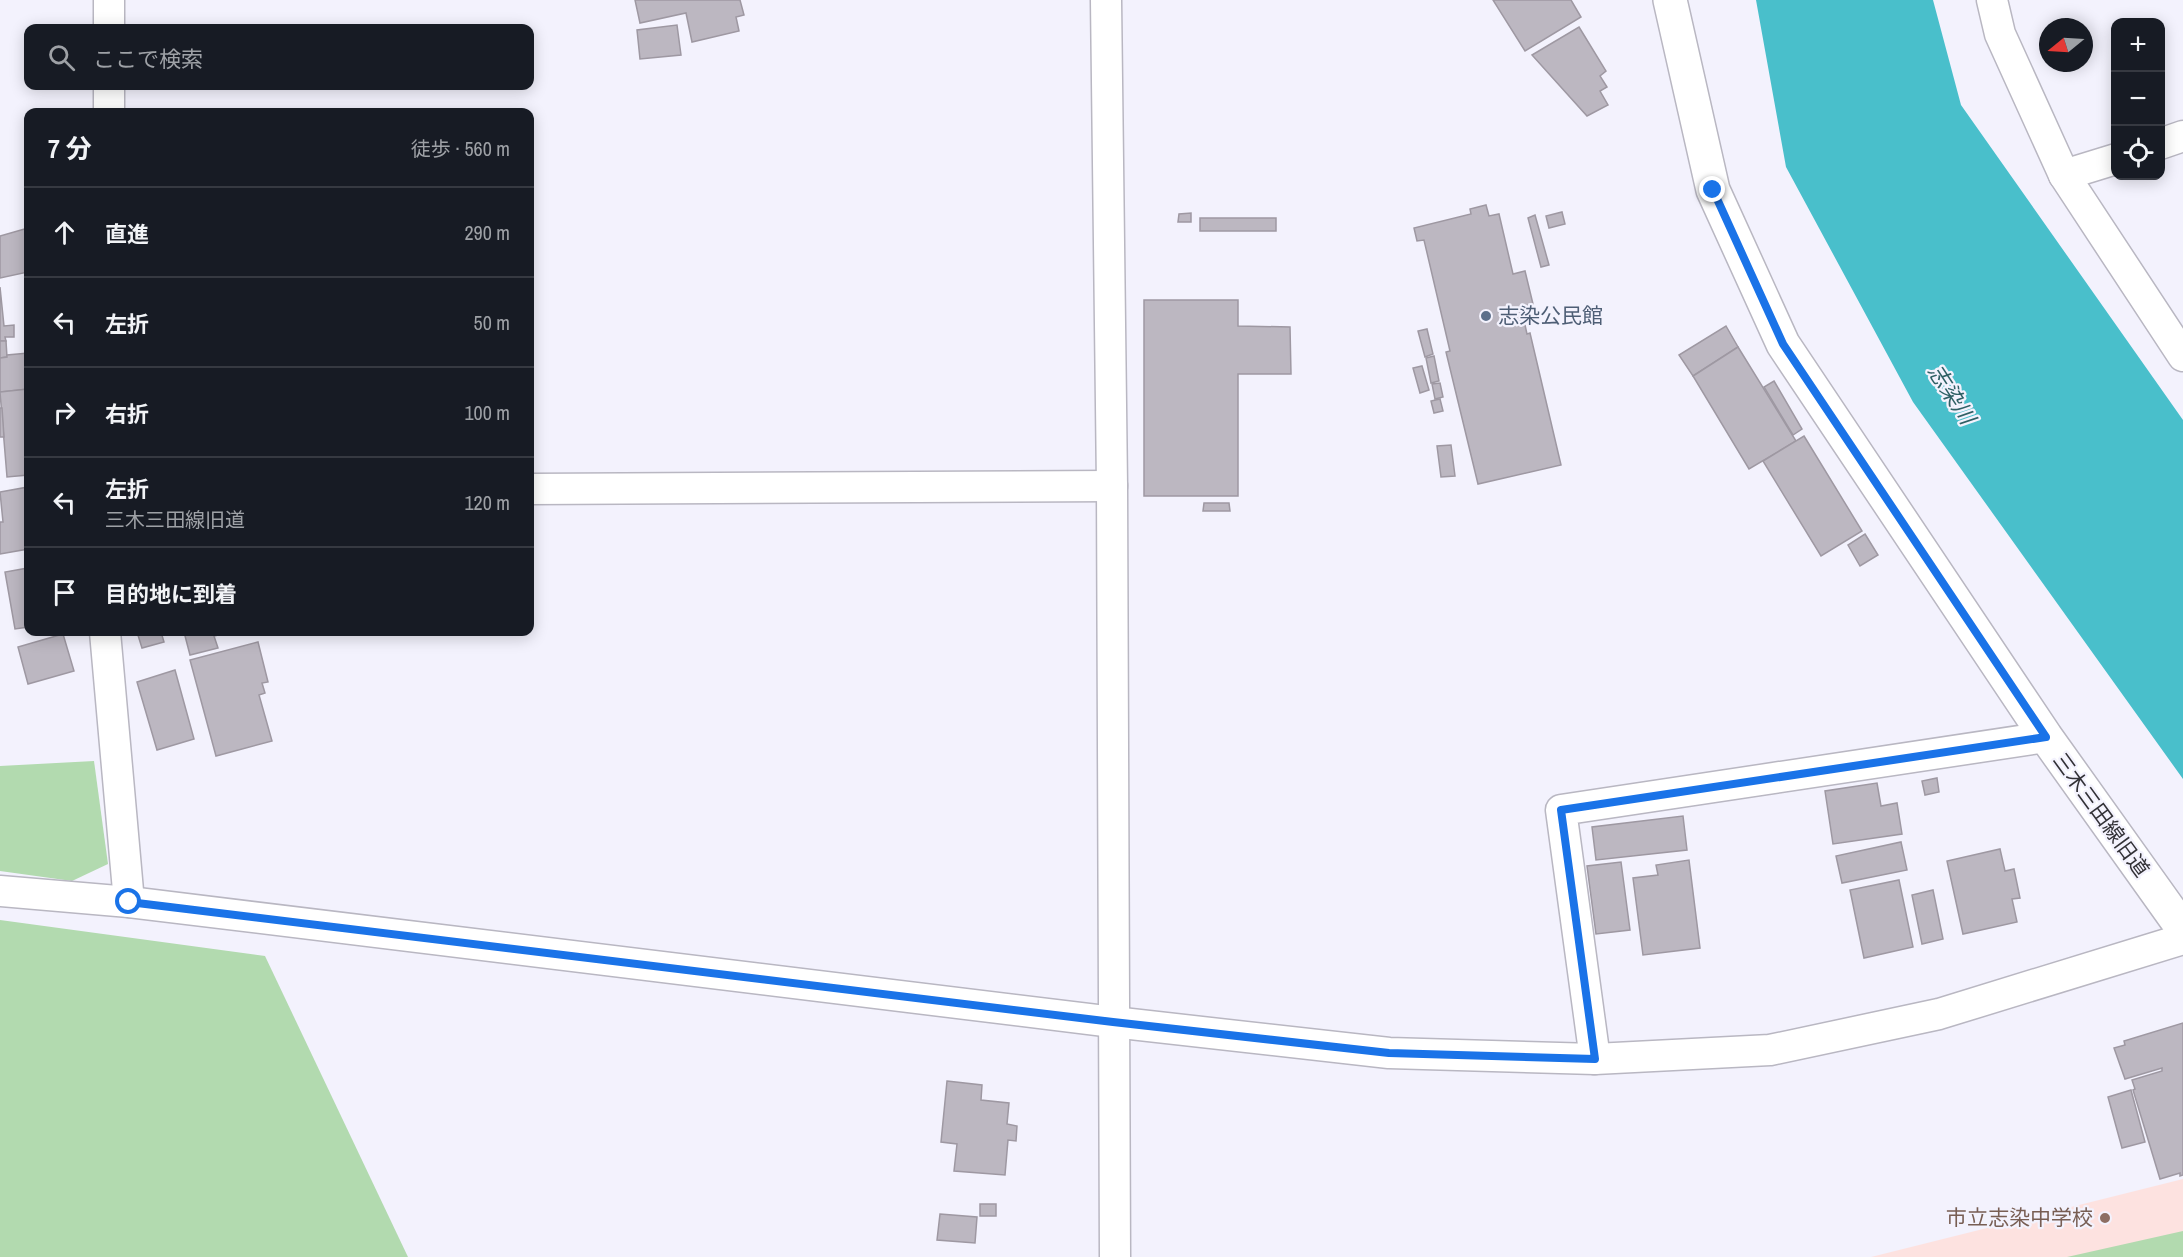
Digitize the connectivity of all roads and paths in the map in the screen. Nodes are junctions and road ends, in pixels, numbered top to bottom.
1 (109, 0) edge
2 (1106, 0) edge
3 (1670, 0) edge
4 (1992, 0) edge
5 (109, 24) edge
6 (109, 90) edge
7 (109, 108) edge
8 (2183, 136) edge
9 (2165, 142) edge
10 (2111, 160) edge
11 (2064, 175) junction
12 (2183, 356) edge
13 (1112, 486) junction
14 (534, 489) edge
15 (105, 636) edge
16 (2046, 737) junction
17 (0, 891) edge
18 (129, 902) junction
19 (2183, 929) edge
20 (2183, 939) edge
21 (1113, 1022) junction
22 (1595, 1059) junction
23 (1115, 1257) edge

1 - 5 street
2 - 13 street
3 - 16 street, 三木三田線旧道
4 - 11 street
6 - 7 street
8 - 9 street
10 - 11 street
11 - 12 street
13 - 14 street
13 - 21 street
15 - 18 street
16 - 19 street, 三木三田線旧道
16 - 22 street
17 - 18 street
18 - 21 street
20 - 22 street
21 - 22 street
21 - 23 street

